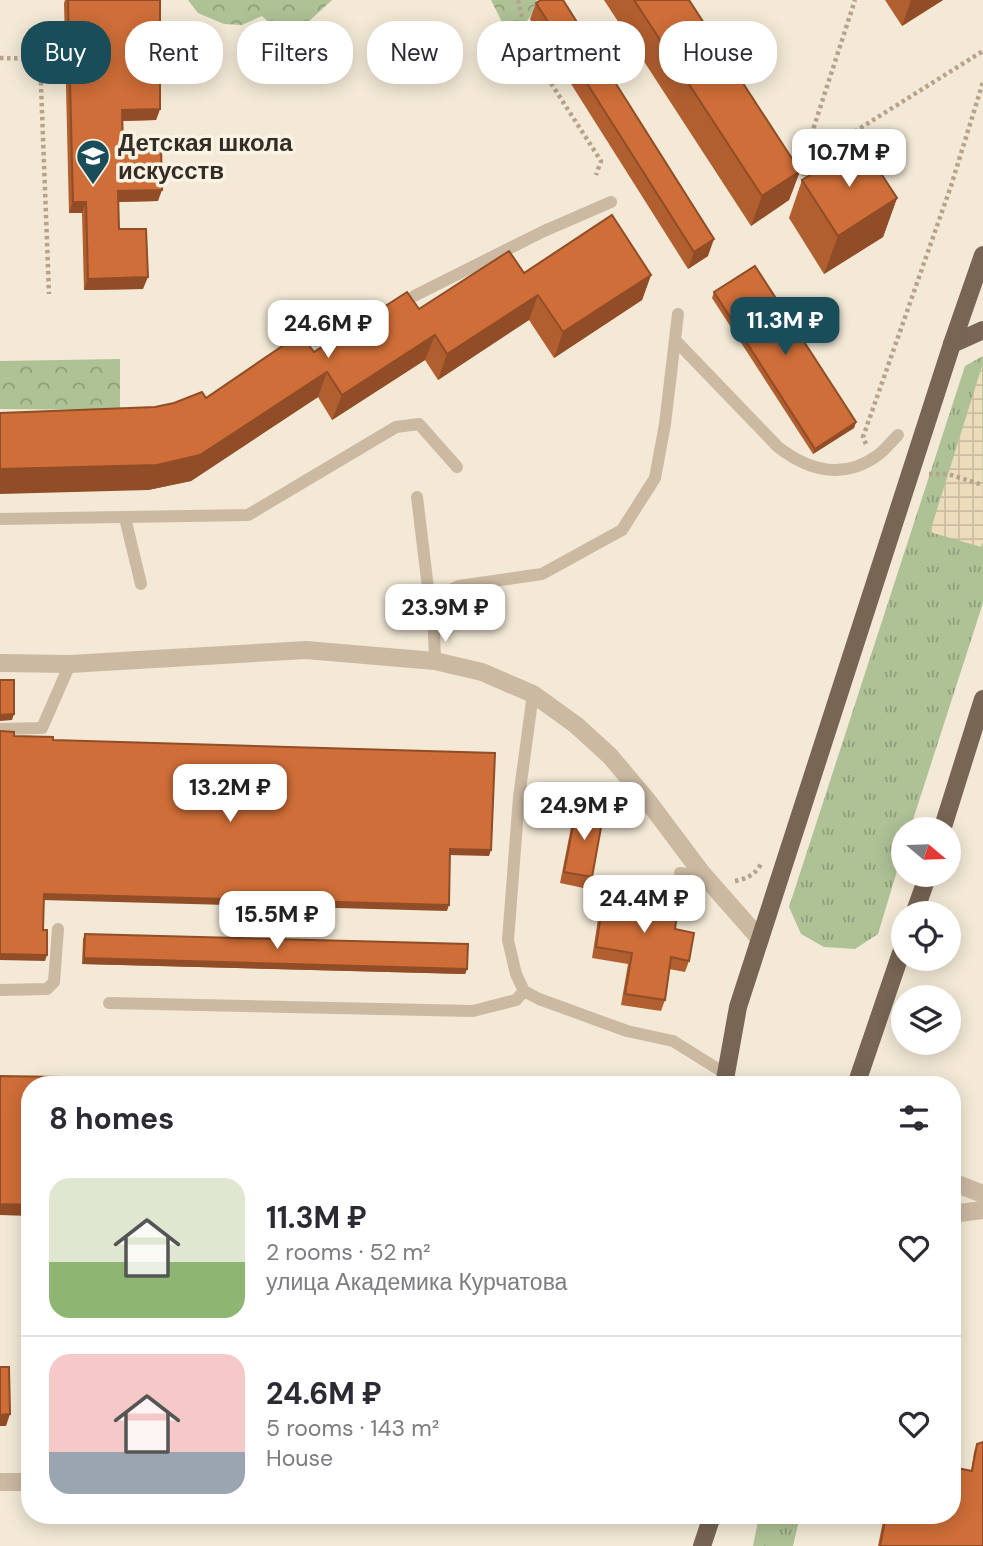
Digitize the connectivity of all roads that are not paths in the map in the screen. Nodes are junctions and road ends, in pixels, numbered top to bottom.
1 (611, 202) dead end
2 (983, 255) edge
3 (414, 296) edge
4 (678, 314) dead end
5 (983, 330) edge
6 (675, 340) junction
7 (952, 344) junction
8 (898, 435) dead end
9 (457, 467) dead end
10 (417, 497) dead end
11 (125, 517) junction
12 (0, 519) edge
13 (141, 584) dead end
14 (434, 632) junction
15 (435, 661) junction
16 (0, 663) edge
17 (70, 664) junction
18 (533, 694) junction
19 (983, 699) edge
20 (0, 729) edge
21 (946, 817) edge
22 (701, 872) junction
23 (680, 873) dead end
24 (58, 929) dead end
25 (760, 939) junction
26 (895, 971) edge
27 (0, 990) edge
28 (524, 991) junction
29 (109, 1003) dead end
30 (717, 1076) edge
31 (726, 1076) edge
32 (859, 1076) edge
33 (961, 1185) edge
34 (983, 1194) edge
35 (983, 1210) edge
36 (961, 1213) edge
37 (0, 1482) edge
38 (21, 1482) edge
39 (700, 1524) edge
40 (709, 1524) edge
41 (701, 1546) edge

1 - 3 lane
2 - 7 main road
4 - 6 lane
5 - 7 main road
6 - 8 lane
6 - 14 lane
7 - 25 main road
9 - 11 lane
10 - 14 lane
11 - 12 lane
11 - 13 lane
14 - 15 lane
15 - 17 street
15 - 18 street
16 - 17 street
17 - 20 lane
18 - 22 street
18 - 28 lane
19 - 21 main road
22 - 23 lane
22 - 25 street
24 - 27 lane
25 - 31 main road
26 - 32 main road
28 - 29 lane
28 - 30 lane
33 - 34 street
35 - 36 street
37 - 38 street
39 - 41 main road
40 - 41 main road

